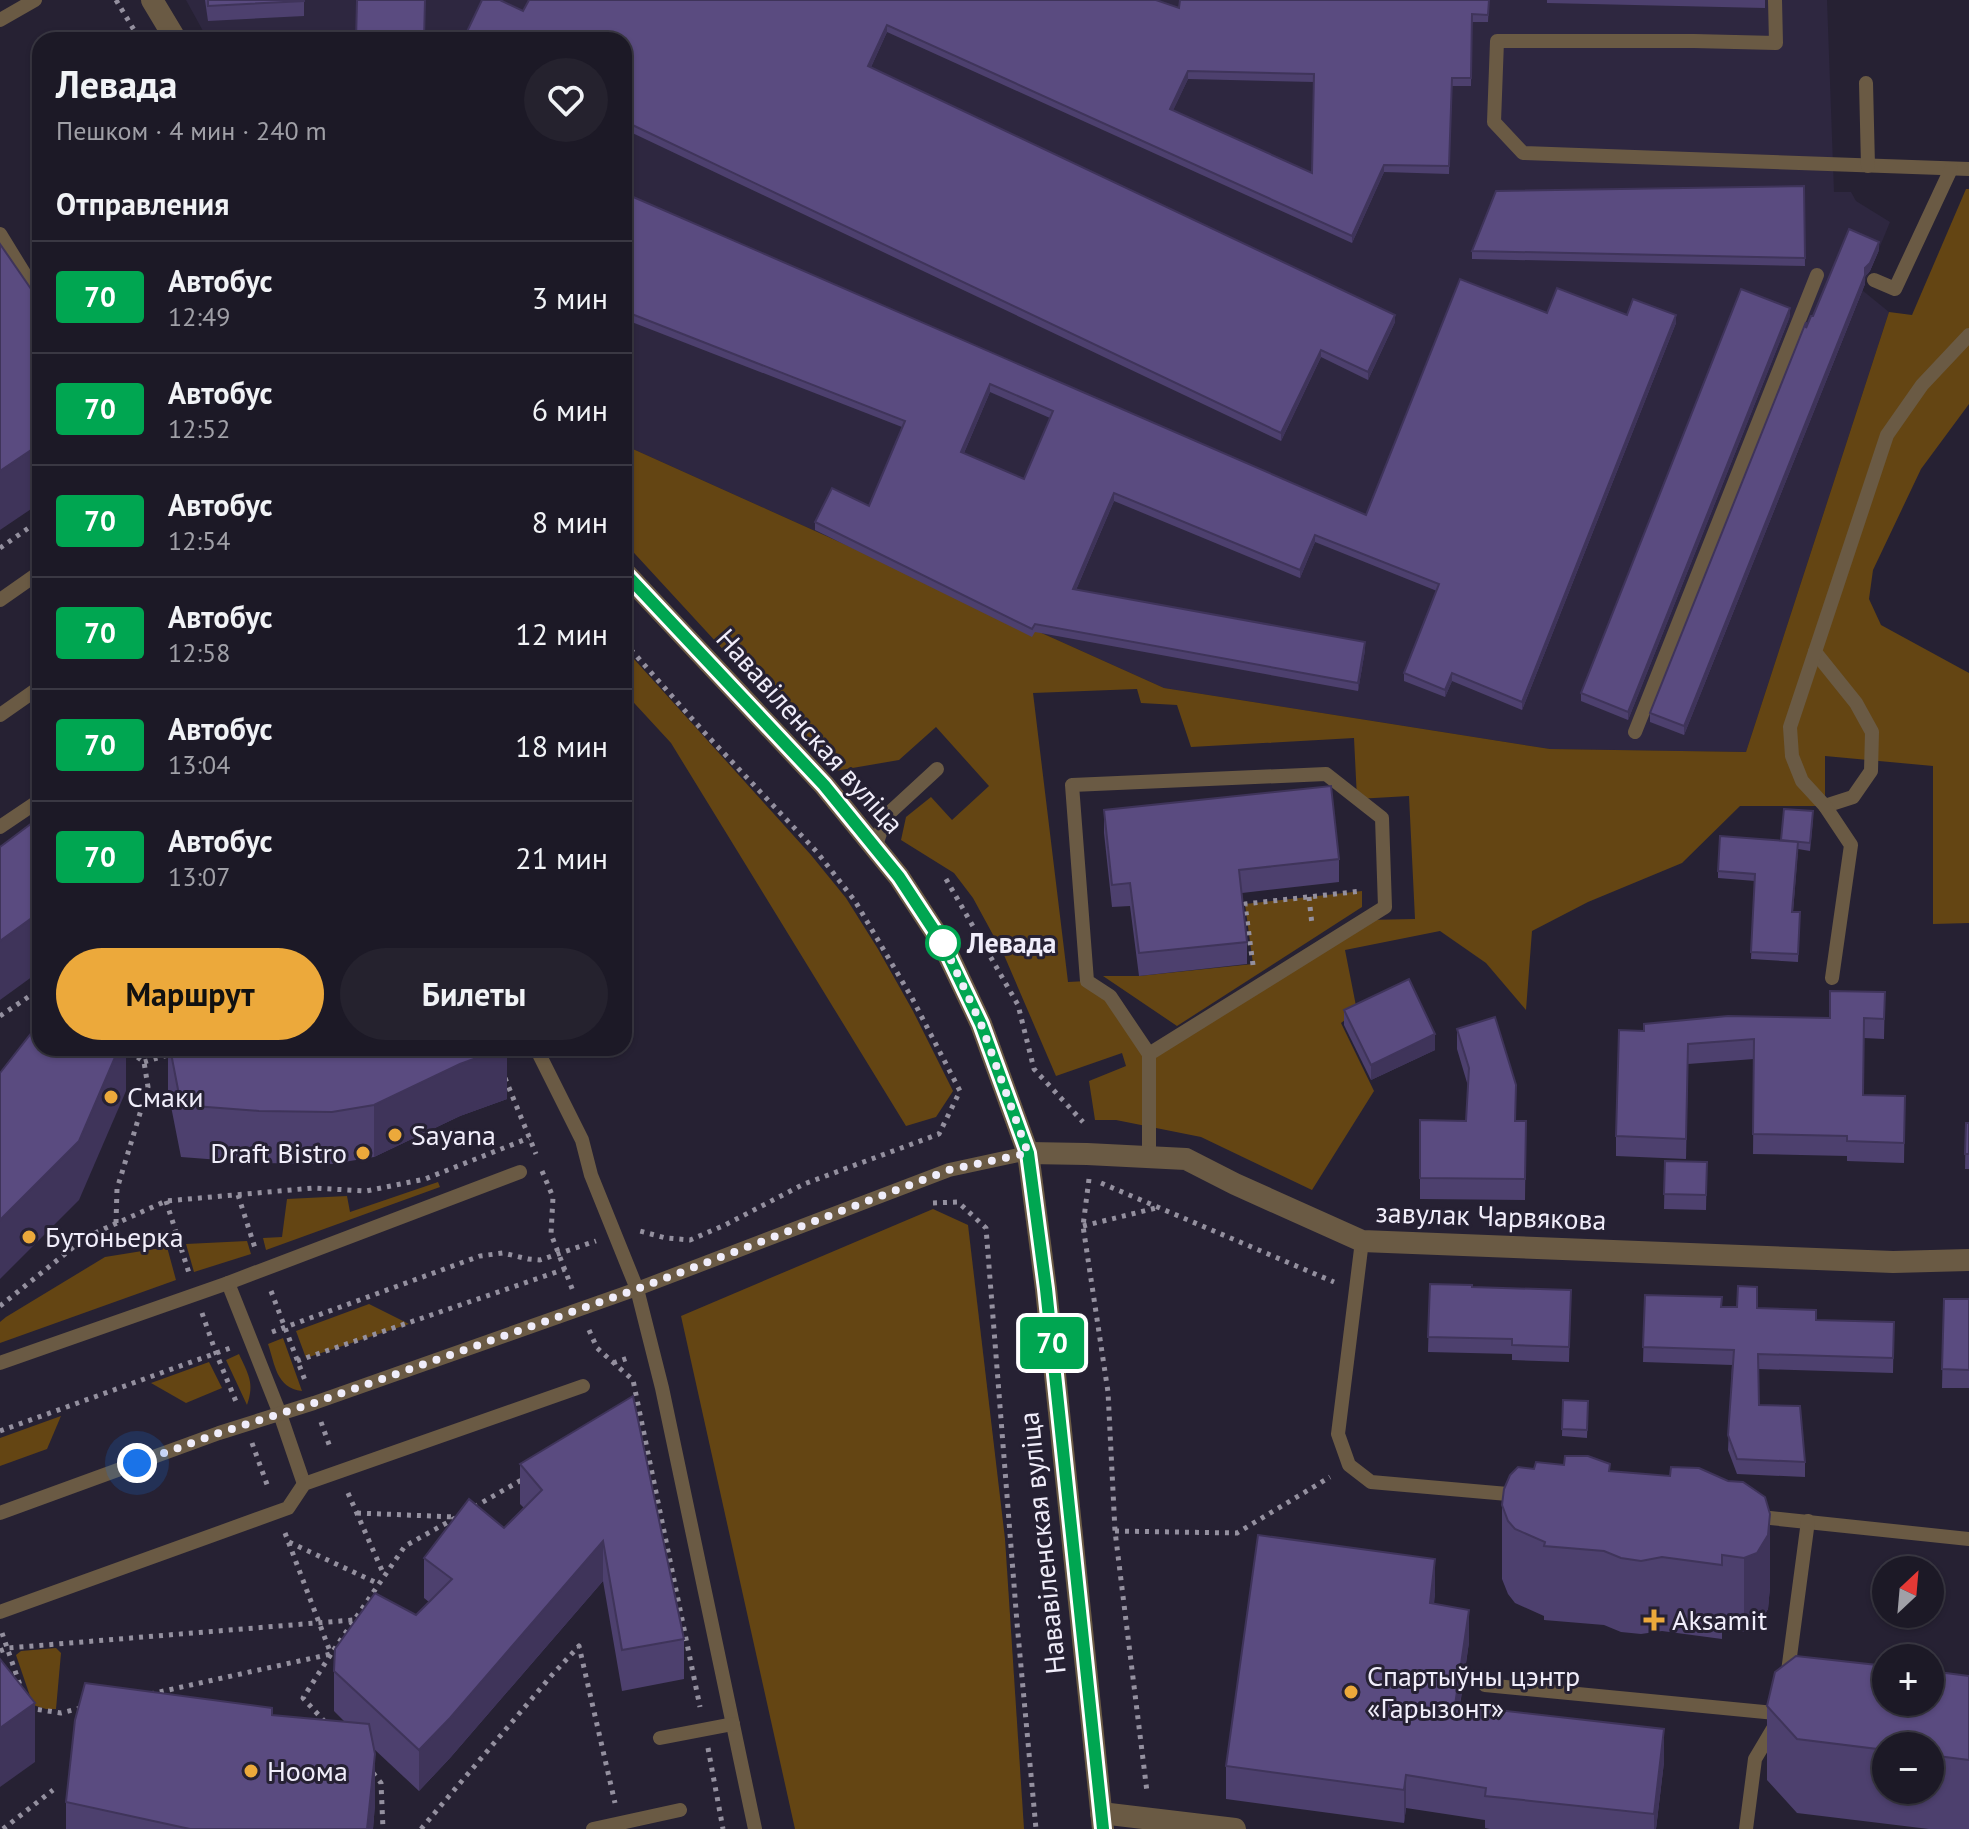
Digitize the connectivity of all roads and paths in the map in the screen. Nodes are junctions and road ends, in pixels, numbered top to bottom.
1 (35, 0) edge
2 (116, 0) edge
3 (152, 0) edge
4 (1775, 0) edge
5 (0, 20) edge
6 (135, 32) edge
7 (171, 32) edge
8 (1866, 83) dead end
9 (1868, 166) junction
10 (1951, 169) junction
11 (1969, 169) edge
12 (0, 234) edge
13 (1817, 275) dead end
14 (1874, 280) dead end
15 (32, 286) edge
16 (1969, 335) edge
17 (32, 526) edge
18 (0, 548) edge
19 (32, 578) edge
20 (632, 581) edge
21 (0, 600) edge
22 (632, 651) edge
23 (1815, 652) junction
24 (32, 693) edge
25 (0, 715) edge
26 (1635, 732) dead end
27 (937, 769) dead end
28 (32, 805) edge
29 (1825, 806) junction
30 (0, 827) edge
31 (875, 848) junction
32 (1361, 876) dead end
33 (946, 879) dead end
34 (1309, 897) junction
35 (1313, 938) dead end
36 (1255, 976) dead end
37 (1832, 978) dead end
38 (32, 994) edge
39 (0, 1016) edge
40 (1149, 1054) junction
41 (136, 1056) edge
42 (165, 1056) edge
43 (540, 1056) edge
44 (144, 1062) junction
45 (1083, 1122) dead end
46 (529, 1138) dead end
47 (1028, 1153) junction
48 (1149, 1157) junction
49 (520, 1172) dead end
50 (922, 1208) dead end
51 (1157, 1208) junction
52 (116, 1223) junction
53 (1083, 1226) junction
54 (615, 1234) junction
55 (1362, 1241) junction
56 (1969, 1260) edge
57 (565, 1269) dead end
58 (228, 1283) junction
59 (637, 1289) junction
60 (1356, 1292) junction
61 (0, 1306) edge
62 (580, 1309) junction
63 (251, 1341) junction
64 (652, 1350) junction
65 (297, 1361) dead end
66 (0, 1363) edge
67 (613, 1363) junction
68 (583, 1386) dead end
69 (280, 1414) junction
70 (0, 1431) edge
71 (1349, 1465) junction
72 (534, 1472) edge
73 (304, 1484) junction
74 (1527, 1496) edge
75 (0, 1513) edge
76 (357, 1513) dead end
77 (1730, 1514) edge
78 (456, 1517) junction
79 (1808, 1521) junction
80 (1115, 1531) junction
81 (1969, 1539) edge
82 (288, 1542) dead end
83 (379, 1584) junction
84 (0, 1612) edge
85 (354, 1620) junction
86 (0, 1629) edge
87 (8, 1648) junction
88 (0, 1651) edge
89 (331, 1654) junction
90 (1485, 1685) dead end
91 (22, 1693) edge
92 (148, 1694) edge
93 (90, 1707) edge
94 (27, 1708) edge
95 (1782, 1714) junction
96 (1797, 1715) edge
97 (326, 1723) edge
98 (733, 1724) junction
99 (704, 1730) junction
100 (660, 1738) dead end
101 (367, 1764) edge
102 (53, 1790) dead end
103 (680, 1810) dead end
104 (1150, 1818) junction
105 (1102, 1821) edge
106 (621, 1826) edge
107 (3, 1829) edge
108 (383, 1829) edge
109 (421, 1829) edge
110 (593, 1829) edge
111 (723, 1829) edge
112 (755, 1829) edge
113 (1036, 1829) edge
114 (1235, 1829) edge
115 (1746, 1829) edge

1 - 5 lane
2 - 6 path
3 - 7 street
4 - 9 lane
8 - 9 lane
9 - 10 lane
10 - 11 lane
10 - 14 lane
12 - 15 lane
13 - 26 lane
16 - 23 lane
17 - 18 path
19 - 21 lane
20 - 31 street, Нававіленская вуліца
22 - 54 path
23 - 29 lane
23 - 29 lane
24 - 25 lane
27 - 31 lane
28 - 30 lane
29 - 37 lane
31 - 47 street, Нававіленская вуліца
32 - 34 path
33 - 45 path
34 - 35 path
34 - 36 path
38 - 39 path
40 - 40 lane
40 - 48 lane
41 - 44 path
42 - 44 path
43 - 54 lane
44 - 52 path
46 - 52 path
47 - 48 street, завулак Чарвякова
47 - 59 lane
47 - 105 street, Нававіленская вуліца
48 - 55 street, завулак Чарвякова
49 - 58 lane
50 - 113 path
51 - 53 path
51 - 53 path
51 - 60 path
52 - 61 path
53 - 80 path
54 - 59 lane
54 - 63 path
55 - 56 street, завулак Чарвякова
55 - 60 lane
57 - 65 path
58 - 63 lane
58 - 66 lane
59 - 62 lane
59 - 64 lane
60 - 71 lane
62 - 67 path
62 - 69 lane
63 - 69 lane
63 - 70 path
64 - 67 path
64 - 98 lane
67 - 99 path
68 - 73 lane
69 - 73 lane
69 - 75 lane
71 - 74 lane
71 - 80 path
72 - 78 path
73 - 84 lane
76 - 78 path
77 - 79 lane
78 - 83 path
79 - 81 lane
79 - 95 lane
80 - 104 path
82 - 83 path
83 - 85 path
85 - 87 path
85 - 89 path
86 - 87 path
87 - 88 path
87 - 91 path
89 - 92 path
89 - 97 path
90 - 95 lane
93 - 94 path
95 - 96 lane
95 - 115 lane
98 - 99 lane
98 - 112 lane
99 - 100 lane
99 - 111 path
101 - 108 path
102 - 107 path
103 - 106 lane
104 - 105 street
104 - 114 street
106 - 109 path
106 - 110 lane

